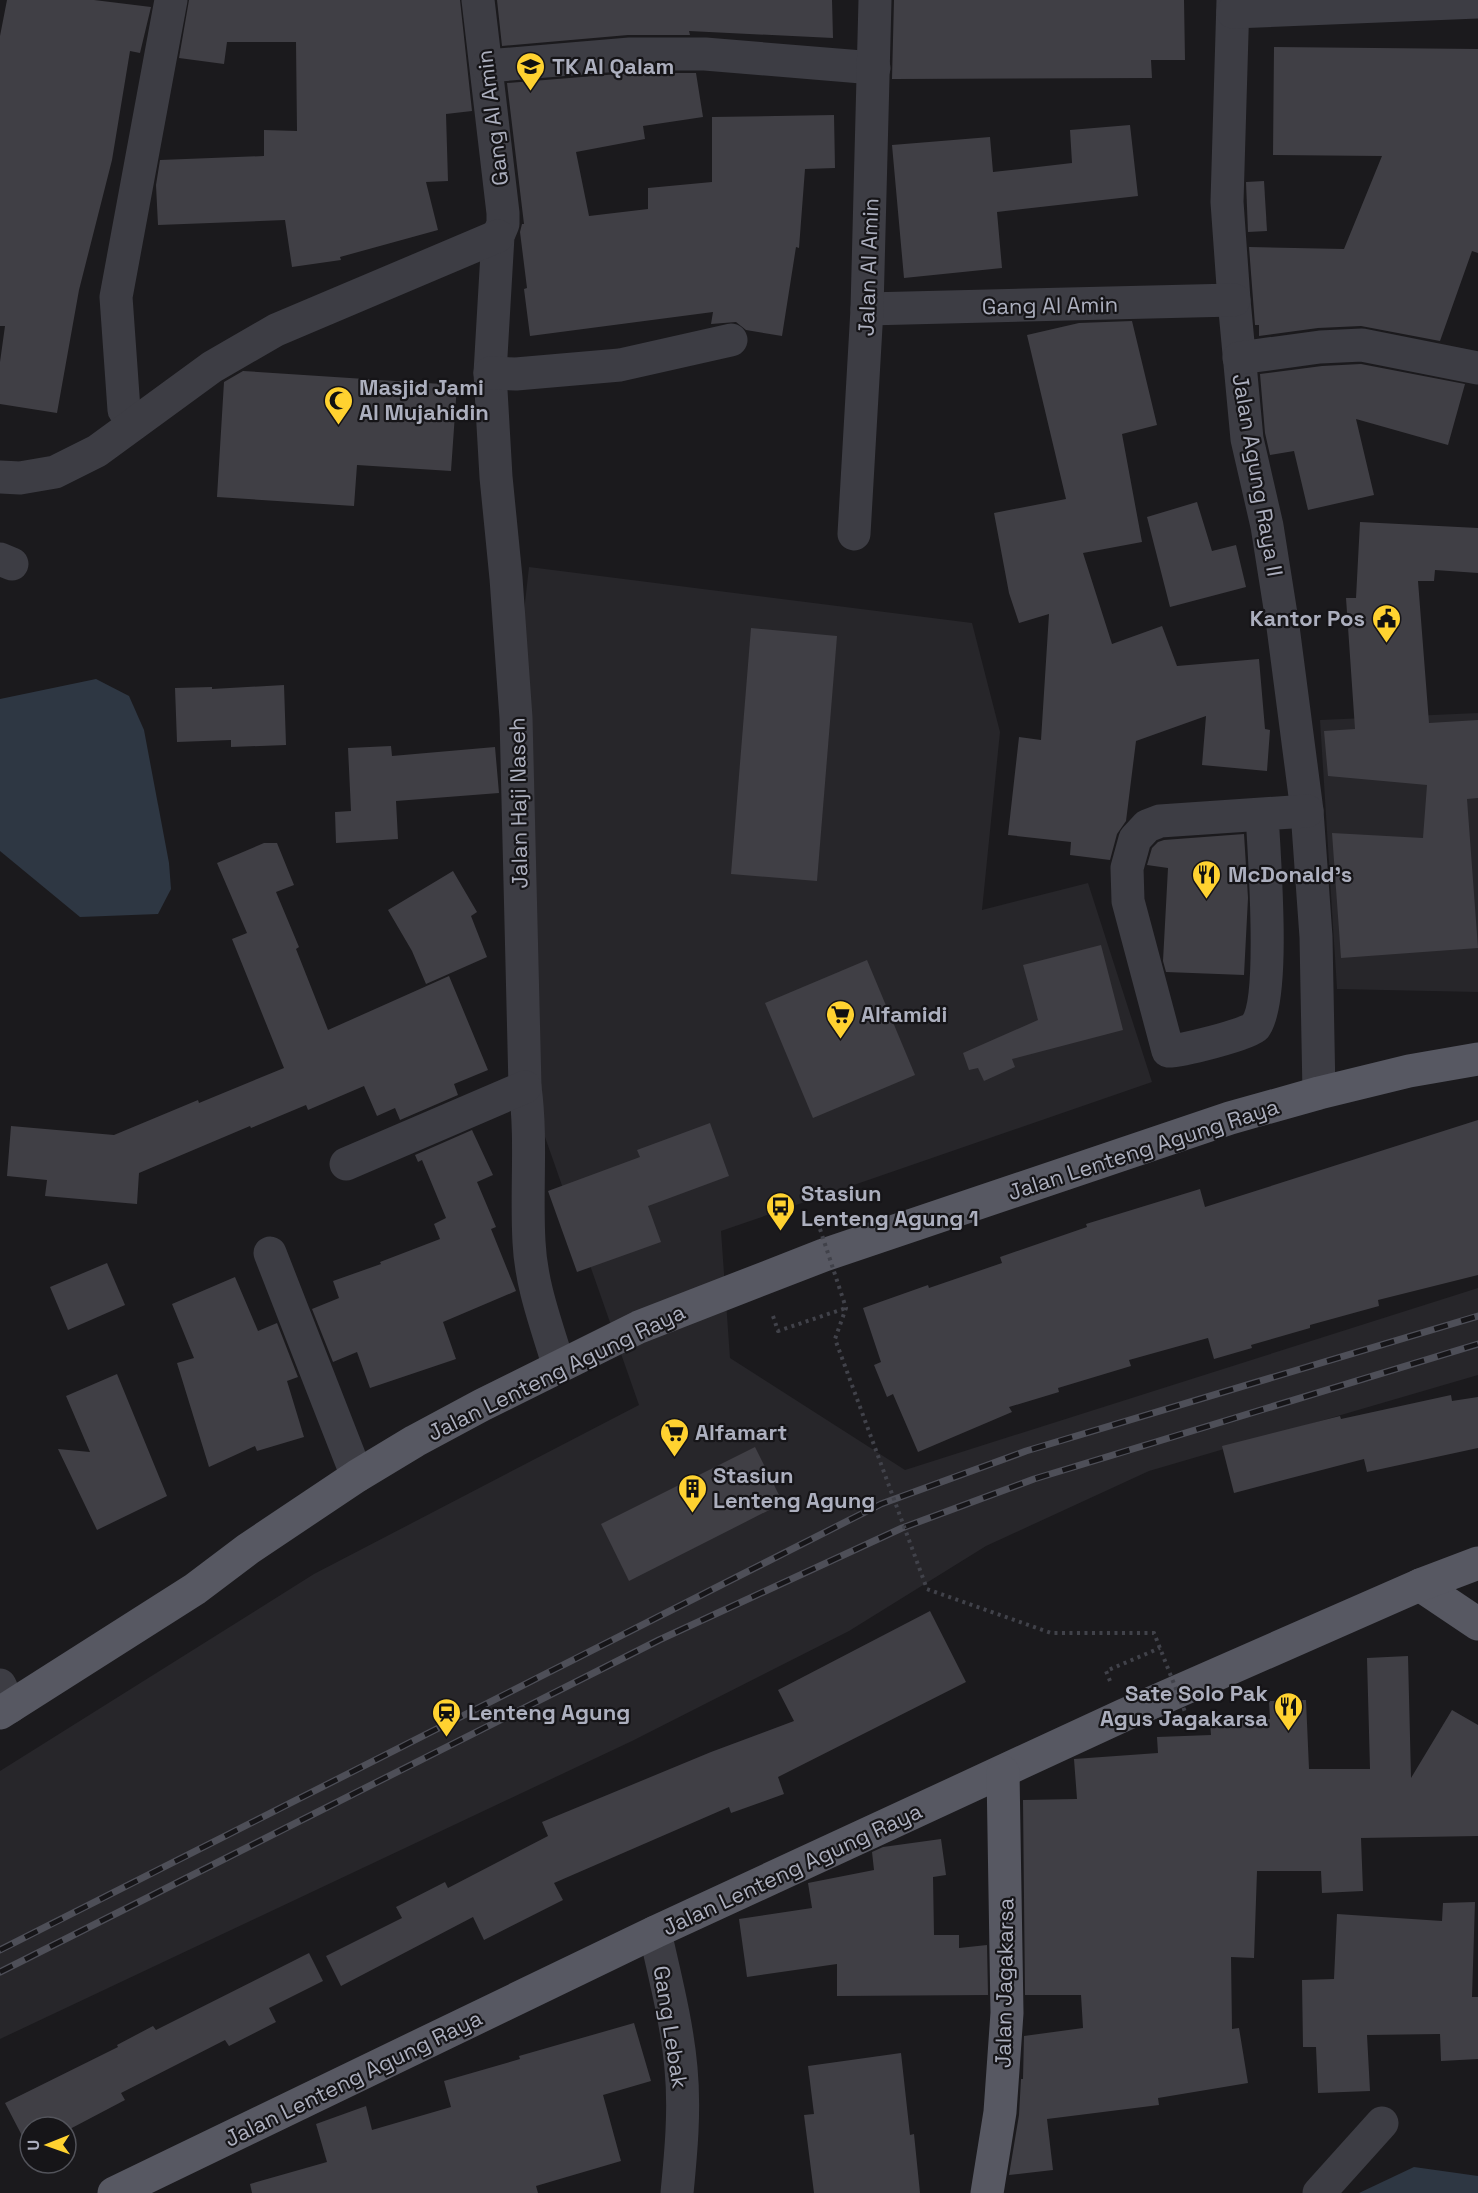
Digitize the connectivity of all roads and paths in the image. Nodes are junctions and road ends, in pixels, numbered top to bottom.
1 (171, 0) edge
2 (478, 0) edge
3 (875, 0) edge
4 (1478, 2) edge
5 (1233, 6) edge
6 (487, 66) junction
7 (874, 68) junction
8 (498, 236) junction
9 (1234, 300) junction
10 (867, 309) junction
11 (731, 340) dead end
12 (1239, 358) junction
13 (1478, 368) edge
14 (490, 373) junction
15 (137, 420) junction
16 (0, 477) edge
17 (854, 534) dead end
18 (1307, 811) junction
19 (1262, 814) junction
20 (1478, 1059) edge
21 (525, 1087) junction
22 (1319, 1093) junction
23 (346, 1164) dead end
24 (820, 1229) dead end
25 (270, 1253) dead end
26 (846, 1308) junction
27 (778, 1331) dead end
28 (560, 1367) junction
29 (357, 1476) junction
30 (1478, 1563) edge
31 (1419, 1585) junction
32 (1478, 1624) edge
33 (1160, 1648) junction
34 (1106, 1671) dead end
35 (3, 1702) edge
36 (1189, 1722) dead end
37 (1003, 1772) junction
38 (655, 1932) junction
39 (1382, 2123) dead end
40 (114, 2193) edge
41 (677, 2193) edge
42 (987, 2193) edge
43 (1319, 2193) edge

1 - 15 street
2 - 6 street, Gang Al Amin
3 - 7 street, Jalan Al Amin
4 - 5 street
5 - 9 street, Jalan Agung Raya II
6 - 7 street
6 - 8 street, Gang Al Amin
7 - 10 street, Jalan Al Amin
8 - 14 street, Jalan Haji Naseh
8 - 15 street
9 - 10 street, Gang Al Amin
9 - 12 street, Jalan Agung Raya II
10 - 17 street, Jalan Al Amin
11 - 14 street
12 - 13 street
12 - 18 street, Jalan Agung Raya II
14 - 21 street, Jalan Haji Naseh
15 - 16 street
18 - 19 street
18 - 22 street, Jalan Agung Raya II
19 - 19 street
20 - 22 main road, Jalan Lenteng Agung Raya
21 - 23 street
21 - 28 street, Jalan Haji Naseh
22 - 28 main road, Jalan Lenteng Agung Raya
24 - 26 path, bridge
25 - 29 street
26 - 27 path, bridge
26 - 33 path, bridge
28 - 29 main road, Jalan Lenteng Agung Raya
29 - 35 main road, Jalan Lenteng Agung Raya
30 - 31 main road, Jalan Lenteng Agung Raya
31 - 32 main road
31 - 37 main road, Jalan Lenteng Agung Raya
33 - 34 path, bridge
33 - 36 path, bridge
37 - 38 main road, Jalan Lenteng Agung Raya
37 - 42 main road, Jalan Jagakarsa
38 - 40 main road, Jalan Lenteng Agung Raya
38 - 41 street, Gang Lebak
39 - 43 street

